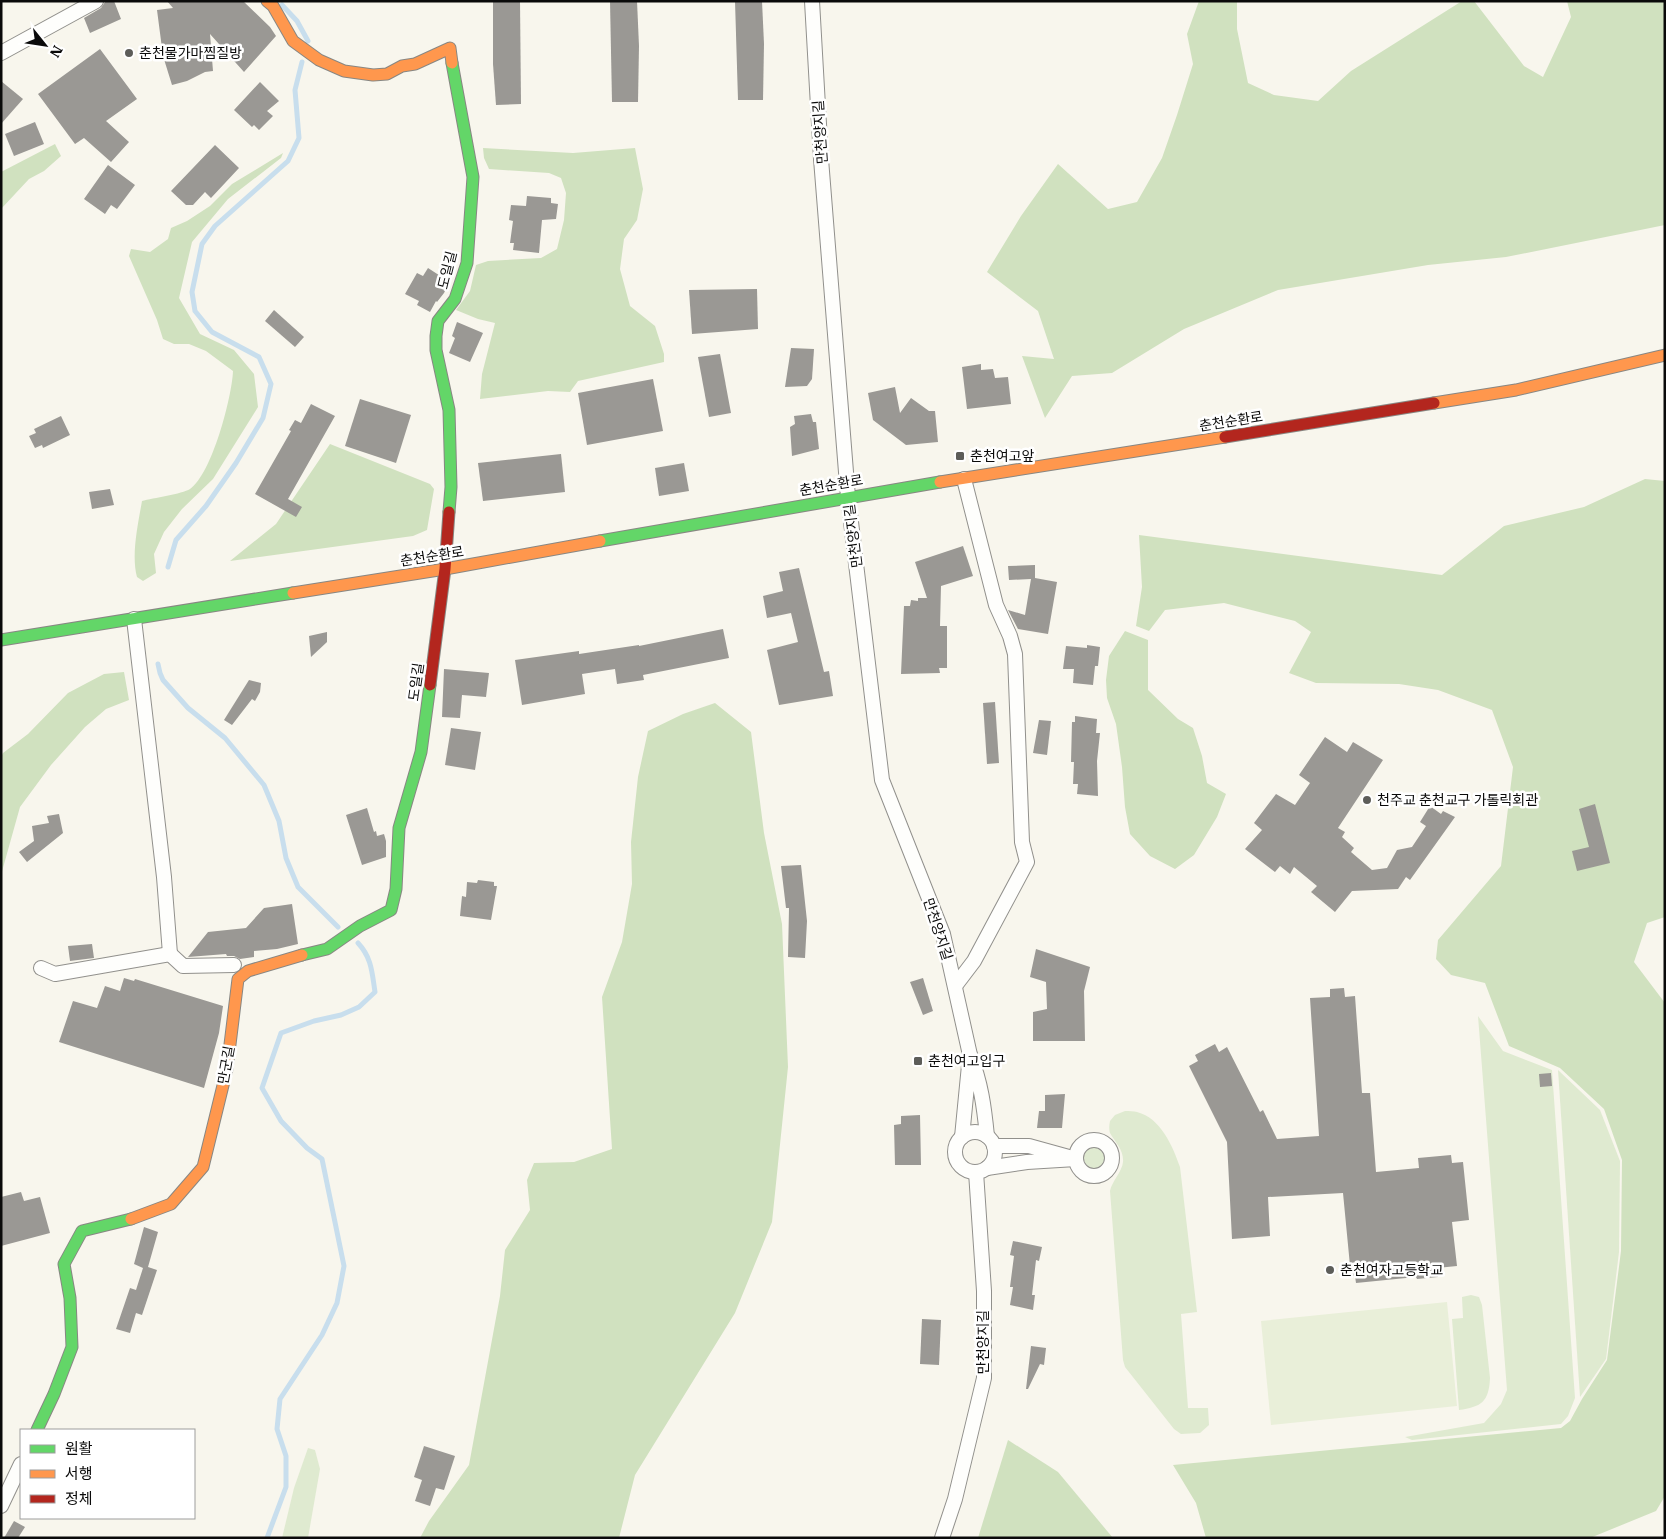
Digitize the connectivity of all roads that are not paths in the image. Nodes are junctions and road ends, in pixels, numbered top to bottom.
1 (96, 1) edge
2 (266, 1) edge
3 (812, 1) edge
4 (1, 53) edge
5 (1665, 355) edge
6 (964, 479) junction
7 (848, 497) junction
8 (445, 569) junction
9 (134, 619) junction
10 (1, 640) edge
11 (427, 712) joint
12 (170, 954) junction
13 (234, 965) dead end
14 (41, 968) dead end
15 (955, 986) junction
16 (970, 1056) junction
17 (962, 1137) junction
18 (991, 1141) junction
19 (981, 1170) junction
20 (37, 1429) edge
21 (20, 1466) edge
22 (1, 1506) edge
23 (942, 1538) edge

1 - 4 street
2 - 8 street, 도일길
3 - 7 street, 만천양지길
5 - 6 street, 춘천순환로
6 - 7 street, 춘천순환로
6 - 15 street
7 - 8 street, 춘천순환로
7 - 15 street, 만천양지길
8 - 9 street, 춘천순환로
8 - 11 street, 도일길
9 - 10 street, 춘천순환로
9 - 12 street
11 - 20 street, 만군길
12 - 13 street
12 - 14 street
15 - 16 street, 만천양지길
16 - 17 street
16 - 18 street
17 - 18 street
17 - 19 street
18 - 19 street
18 - 19 street
19 - 23 street, 만천양지길
21 - 22 street

